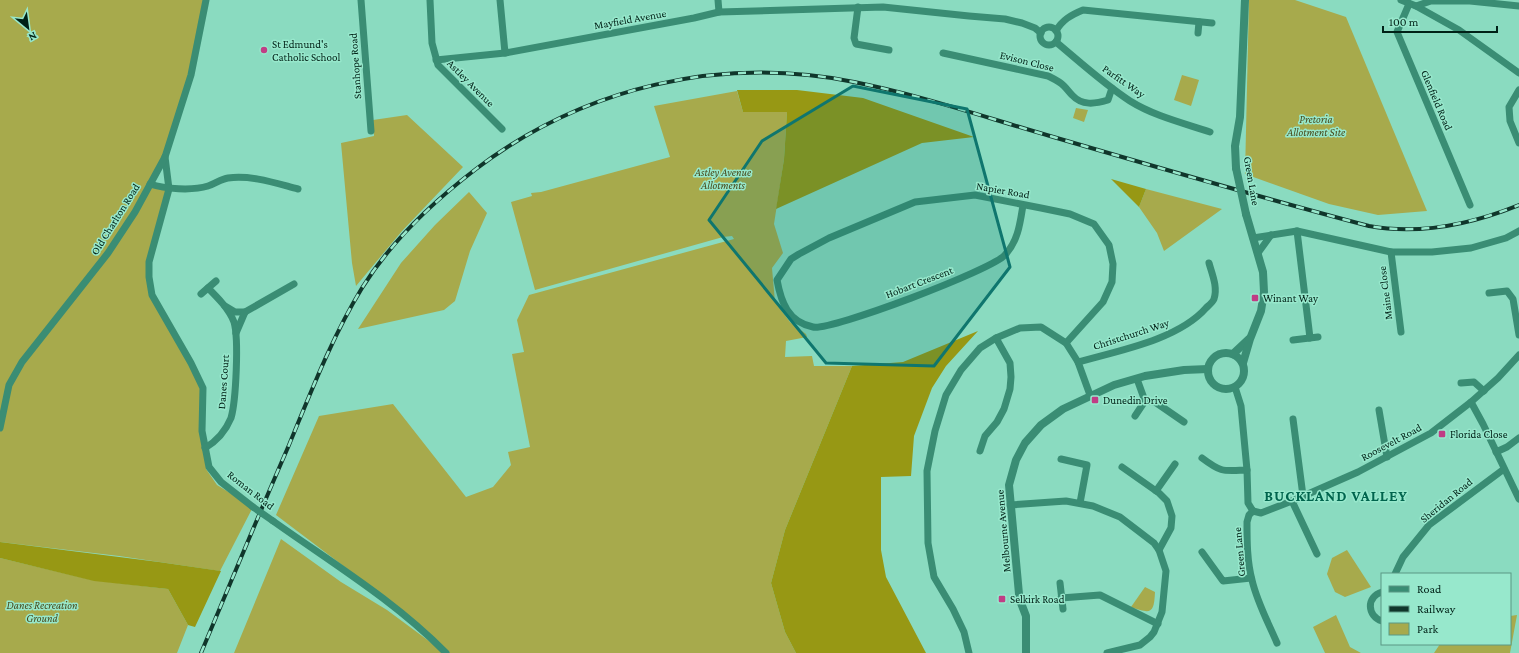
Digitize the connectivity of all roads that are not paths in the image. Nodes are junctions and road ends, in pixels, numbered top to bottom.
1 (206, 0) edge
2 (361, 0) edge
3 (430, 0) edge
4 (500, 0) edge
5 (718, 0) edge
6 (1245, 0) edge
7 (1401, 0) edge
8 (1470, 1) edge
9 (1412, 5) junction
10 (1519, 6) edge
11 (858, 7) junction
12 (719, 12) junction
13 (1199, 22) junction
14 (1212, 23) dead end
15 (1056, 31) junction
16 (1041, 33) junction
17 (1198, 33) dead end
18 (1056, 42) junction
19 (889, 50) dead end
20 (505, 53) junction
21 (943, 53) dead end
22 (436, 60) junction
23 (1519, 73) edge
24 (1112, 88) junction
25 (1519, 90) edge
26 (502, 129) dead end
27 (371, 131) dead end
28 (1210, 132) dead end
29 (1519, 143) edge
30 (165, 157) junction
31 (150, 184) junction
32 (169, 188) junction
33 (298, 189) dead end
34 (1470, 204) dead end
35 (1023, 205) junction
36 (1297, 231) junction
37 (1519, 231) edge
38 (1271, 235) junction
39 (1253, 238) junction
40 (1391, 252) junction
41 (1258, 253) junction
42 (1209, 263) dead end
43 (216, 281) dead end
44 (294, 284) dead end
45 (208, 288) junction
46 (1489, 293) dead end
47 (201, 294) dead end
48 (225, 306) junction
49 (245, 312) junction
50 (788, 313) joint
51 (1401, 332) dead end
52 (236, 333) junction
53 (1519, 335) edge
54 (996, 338) junction
55 (1250, 339) junction
56 (1294, 340) dead end
57 (1066, 343) junction
58 (1233, 354) junction
59 (1519, 354) edge
60 (1078, 362) junction
61 (1242, 363) junction
62 (1208, 369) junction
63 (1137, 379) junction
64 (1461, 383) dead end
65 (1235, 387) junction
66 (1484, 391) junction
67 (1090, 395) junction
68 (1145, 401) junction
69 (1471, 402) junction
70 (1378, 410) dead end
71 (1135, 416) dead end
72 (1293, 419) dead end
73 (1184, 422) dead end
74 (0, 428) edge
75 (1519, 438) edge
76 (205, 448) junction
77 (980, 451) dead end
78 (1496, 452) junction
79 (1387, 457) junction
80 (1202, 458) dead end
81 (1061, 459) dead end
82 (1175, 464) dead end
83 (1122, 467) dead end
84 (1504, 469) junction
85 (1248, 470) junction
86 (1156, 491) junction
87 (1302, 496) junction
88 (1518, 496) edge
89 (1292, 502) junction
90 (1080, 503) junction
91 (1010, 505) junction
92 (1253, 511) junction
93 (1159, 550) junction
94 (1202, 552) dead end
95 (1317, 554) dead end
96 (1395, 573) edge
97 (1251, 578) junction
98 (1060, 584) dead end
99 (1381, 593) edge
100 (1061, 598) junction
101 (1063, 609) dead end
102 (1381, 620) edge
103 (1158, 624) junction
104 (1277, 643) dead end
105 (446, 653) edge
106 (969, 653) edge
107 (1026, 653) edge
108 (1107, 653) edge

1 - 30 street, Old Charlton Road
2 - 27 street, Stanhope Road
3 - 22 street, Astley Avenue
4 - 20 street
5 - 12 street
6 - 39 street, Green Lane, bridge
7 - 9 street
8 - 9 street
8 - 10 street
9 - 23 street
9 - 34 street, Glenfield Road
11 - 12 street, Mayfield Avenue
11 - 16 street, Mayfield Avenue
11 - 19 street
12 - 20 street, Mayfield Avenue
13 - 14 street
13 - 15 street
13 - 17 street
15 - 16 street
15 - 18 street
16 - 18 street, Mayfield Avenue
18 - 24 street, Parfitt Way
20 - 22 street, Mayfield Avenue
21 - 24 street, Evison Close
22 - 26 street, Astley Avenue
24 - 28 street, Parfitt Way
25 - 29 street
30 - 31 street, Old Charlton Road
30 - 32 street, Roman Road
31 - 32 street
31 - 74 street, Old Charlton Road
32 - 33 street
32 - 76 street, Roman Road
35 - 50 street, Hobart Crescent
35 - 50 street, Napier Road
35 - 57 street, Napier Road
36 - 38 street
36 - 40 street
36 - 56 street
37 - 40 street
38 - 39 street
38 - 41 street
39 - 41 street, Green Lane
40 - 51 street, Maine Close
41 - 55 street, Green Lane
42 - 60 street, Christchurch Way
43 - 45 street
44 - 49 street
45 - 47 street
45 - 48 street, Danes Court
46 - 53 street
48 - 49 street, Danes Court
48 - 52 street, Danes Court
49 - 52 street, Danes Court
52 - 76 street, Danes Court
54 - 57 street
54 - 77 street
54 - 106 street
55 - 58 street, Green Lane
55 - 61 street, Green Lane
57 - 60 street
58 - 61 street
58 - 62 street
59 - 66 street, Roosevelt Road
60 - 67 street
61 - 65 street
62 - 63 street, Melbourne Avenue
62 - 65 street
63 - 67 street, Melbourne Avenue
63 - 68 street
64 - 66 street
65 - 85 street
66 - 69 street, Roosevelt Road
67 - 91 street, Melbourne Avenue
68 - 71 street
68 - 73 street
69 - 78 street
69 - 79 street, Roosevelt Road
70 - 79 street
72 - 87 street
75 - 78 street
76 - 105 street, Roman Road, bridge
78 - 84 street
79 - 87 street, Roosevelt Road
80 - 85 street
81 - 90 street
82 - 86 street
83 - 86 street
84 - 88 street
84 - 96 street, Sheridan Road
85 - 92 street
86 - 93 street
87 - 89 street, Roosevelt Road
89 - 92 street, Roosevelt Road
89 - 95 street
90 - 91 street
90 - 93 street
91 - 107 street, Melbourne Avenue
92 - 97 street, Green Lane
93 - 103 street
94 - 97 street
97 - 104 street, Green Lane
98 - 100 street
99 - 102 street
100 - 101 street
100 - 103 street
103 - 108 street

